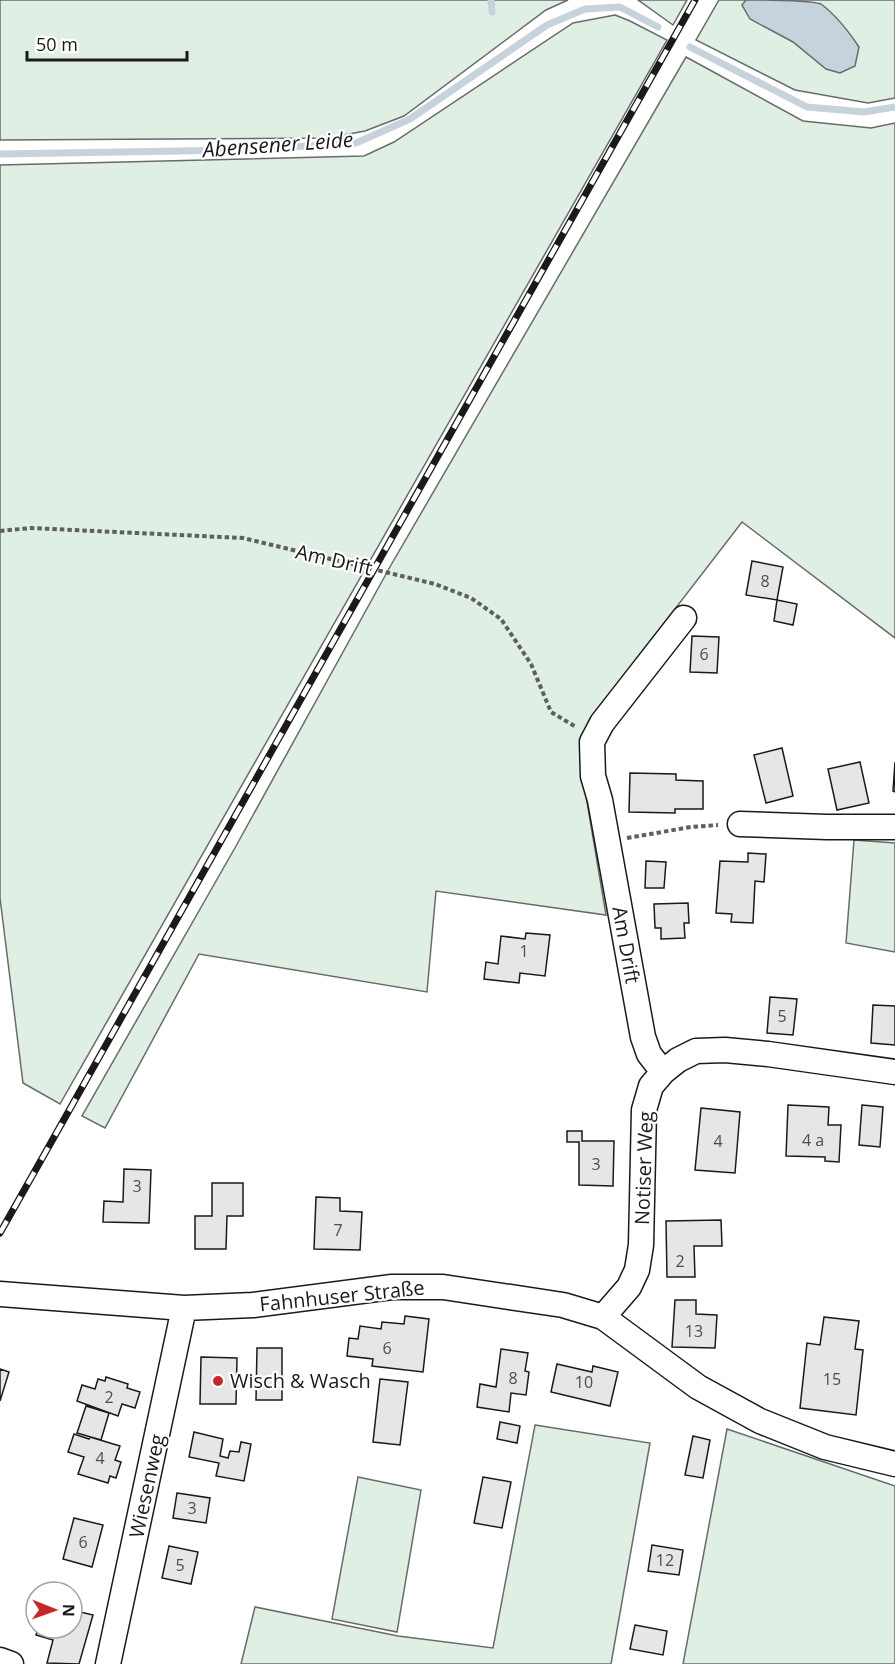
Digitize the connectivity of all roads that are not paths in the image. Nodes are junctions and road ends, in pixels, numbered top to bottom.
1 (684, 618) dead end
2 (740, 824) road end
3 (895, 827) edge
4 (663, 1072) junction
5 (895, 1072) edge
6 (0, 1294) edge
7 (184, 1308) junction
8 (603, 1317) junction
9 (895, 1464) edge
10 (0, 1660) edge
11 (11, 1664) edge
12 (108, 1664) edge

1 - 4 street, Am Drift
2 - 3 street
4 - 5 street, Notiser Weg
4 - 8 street, Notiser Weg
6 - 7 street, Fahnhuser Straße
7 - 8 street, Fahnhuser Straße
7 - 12 street, Wiesenweg
8 - 9 street, Fahnhuser Straße
10 - 11 street

